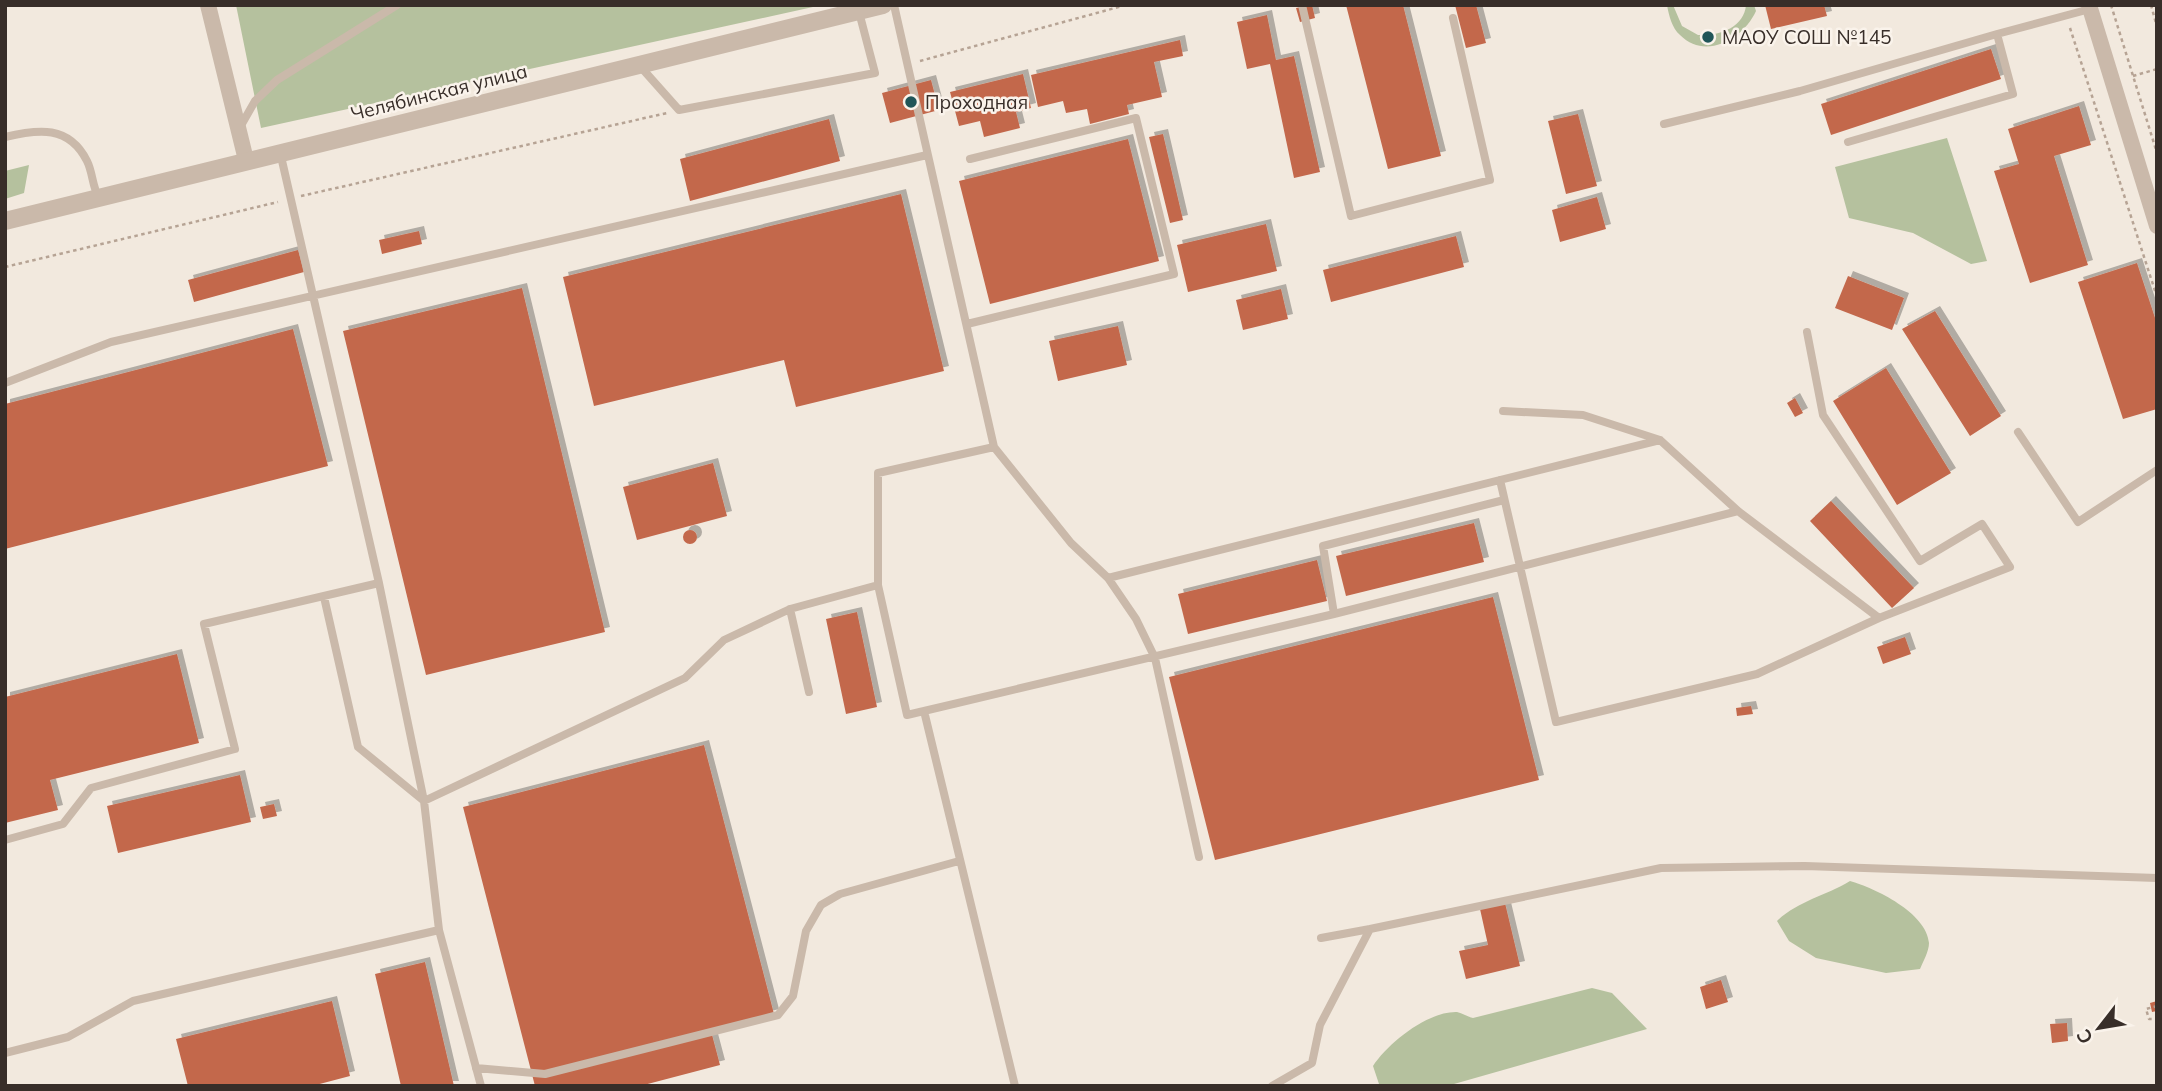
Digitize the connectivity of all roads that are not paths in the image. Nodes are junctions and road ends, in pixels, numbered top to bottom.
1 (208, 5) edge
2 (397, 5) edge
3 (883, 5) edge
4 (894, 5) edge
5 (1303, 5) edge
6 (2090, 7) edge
7 (859, 12) junction
8 (1453, 18) dead end
9 (1997, 34) junction
10 (639, 65) junction
11 (1664, 124) dead end
12 (238, 132) junction
13 (5, 136) edge
14 (1847, 142) dead end
15 (280, 152) junction
16 (927, 155) junction
17 (970, 159) dead end
18 (246, 160) junction
19 (99, 198) junction
20 (5, 221) edge
21 (2157, 226) edge
22 (312, 296) junction
23 (967, 324) junction
24 (1807, 332) dead end
25 (5, 383) edge
26 (1503, 411) dead end
27 (2018, 432) dead end
28 (1660, 440) junction
29 (995, 447) junction
30 (2157, 470) edge
31 (1500, 480) junction
32 (1504, 500) junction
33 (1738, 512) junction
34 (1521, 567) junction
35 (1108, 578) junction
36 (379, 583) junction
37 (877, 585) junction
38 (324, 597) junction
39 (790, 609) junction
40 (1334, 614) junction
41 (1879, 618) junction
42 (1155, 658) junction
43 (808, 692) dead end
44 (924, 711) junction
45 (424, 801) junction
46 (5, 841) edge
47 (1199, 857) dead end
48 (959, 861) junction
49 (2157, 878) edge
50 (1370, 929) junction
51 (439, 930) junction
52 (1321, 938) dead end
53 (5, 1053) edge
54 (476, 1068) junction
55 (481, 1086) edge
56 (1015, 1086) edge
57 (1272, 1086) edge

1 - 12 street
2 - 12 lane
3 - 7 street, Челябинская улица
4 - 16 lane
5 - 8 lane
6 - 9 lane
6 - 21 street
7 - 10 street, Челябинская улица
7 - 10 lane
9 - 11 lane
9 - 14 lane
10 - 15 street, Челябинская улица
12 - 18 street
13 - 19 lane
15 - 18 street, Челябинская улица
15 - 22 lane
16 - 22 lane
16 - 23 lane
17 - 23 lane
18 - 19 street, Челябинская улица
19 - 20 street, Челябинская улица
22 - 25 lane
22 - 36 lane
23 - 29 lane
24 - 41 lane
26 - 28 lane
27 - 30 lane
28 - 31 lane
28 - 33 lane
29 - 35 lane
29 - 37 lane
31 - 32 lane
31 - 35 lane
32 - 34 lane
32 - 40 lane
33 - 34 lane
33 - 41 lane
34 - 40 lane
34 - 41 lane
35 - 42 lane
36 - 38 lane
36 - 45 lane
37 - 39 lane
37 - 44 lane
38 - 45 lane
38 - 46 lane
39 - 43 lane
39 - 45 lane
40 - 42 lane
42 - 44 lane
42 - 47 lane
44 - 48 lane
45 - 51 lane
48 - 54 lane
48 - 56 lane
49 - 50 lane
50 - 52 lane
50 - 57 lane
51 - 53 lane
51 - 54 lane
54 - 55 lane

